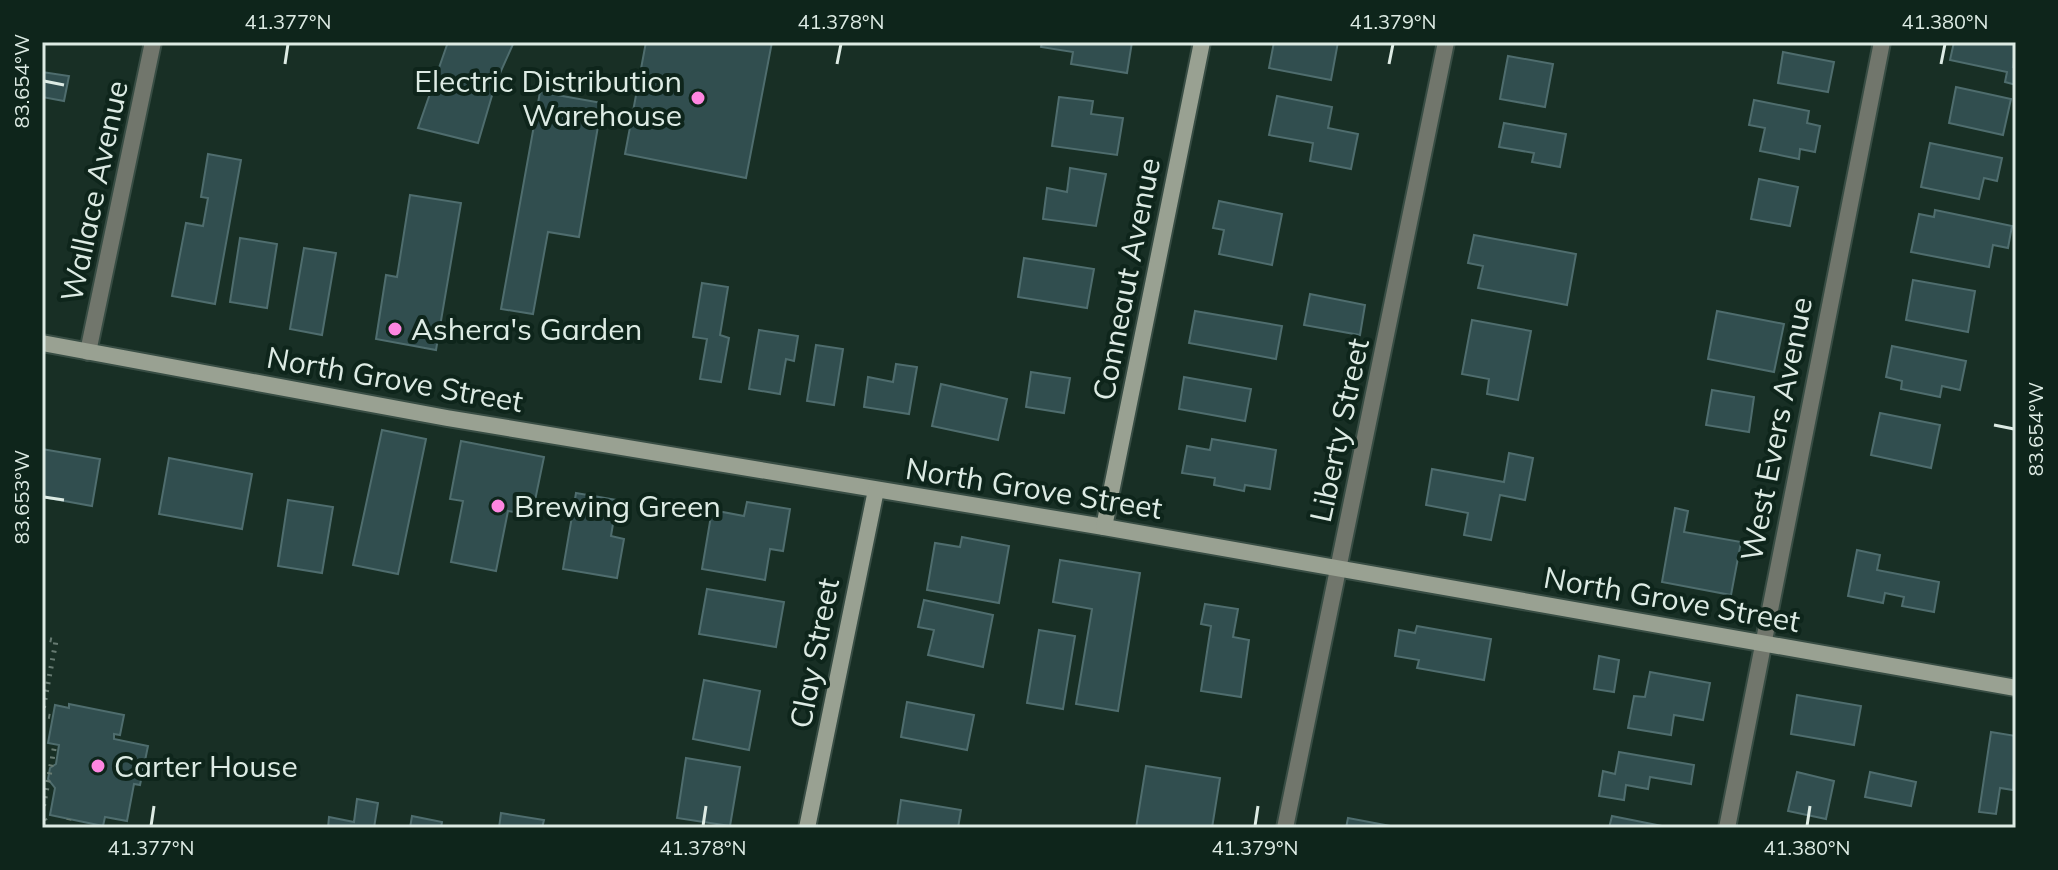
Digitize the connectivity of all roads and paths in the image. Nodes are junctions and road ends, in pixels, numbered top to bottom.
1 (153, 42) edge
2 (1202, 42) edge
3 (1446, 42) edge
4 (1882, 42) edge
5 (42, 343) edge
6 (88, 352) junction
7 (876, 490) junction
8 (1104, 527) junction
9 (1339, 569) junction
10 (42, 638) edge
11 (1762, 644) junction
12 (2016, 688) edge
13 (53, 717) dead end
14 (55, 744) dead end
15 (69, 819) dead end
16 (49, 828) edge
17 (67, 828) edge
18 (807, 828) edge
19 (1285, 828) edge
20 (1727, 828) edge

1 - 6 street, Wallace Avenue
2 - 8 street, Conneaut Avenue
3 - 9 street, Liberty Street
4 - 11 street, West Evers Avenue
5 - 6 street, North Grove Street
6 - 7 street, North Grove Street
7 - 8 street, North Grove Street
7 - 18 street, Clay Street
8 - 9 street, North Grove Street
9 - 11 street, North Grove Street
9 - 19 street, Liberty Street
10 - 13 path
11 - 12 street, North Grove Street
11 - 20 street, West Evers Avenue
14 - 16 path
15 - 17 path

